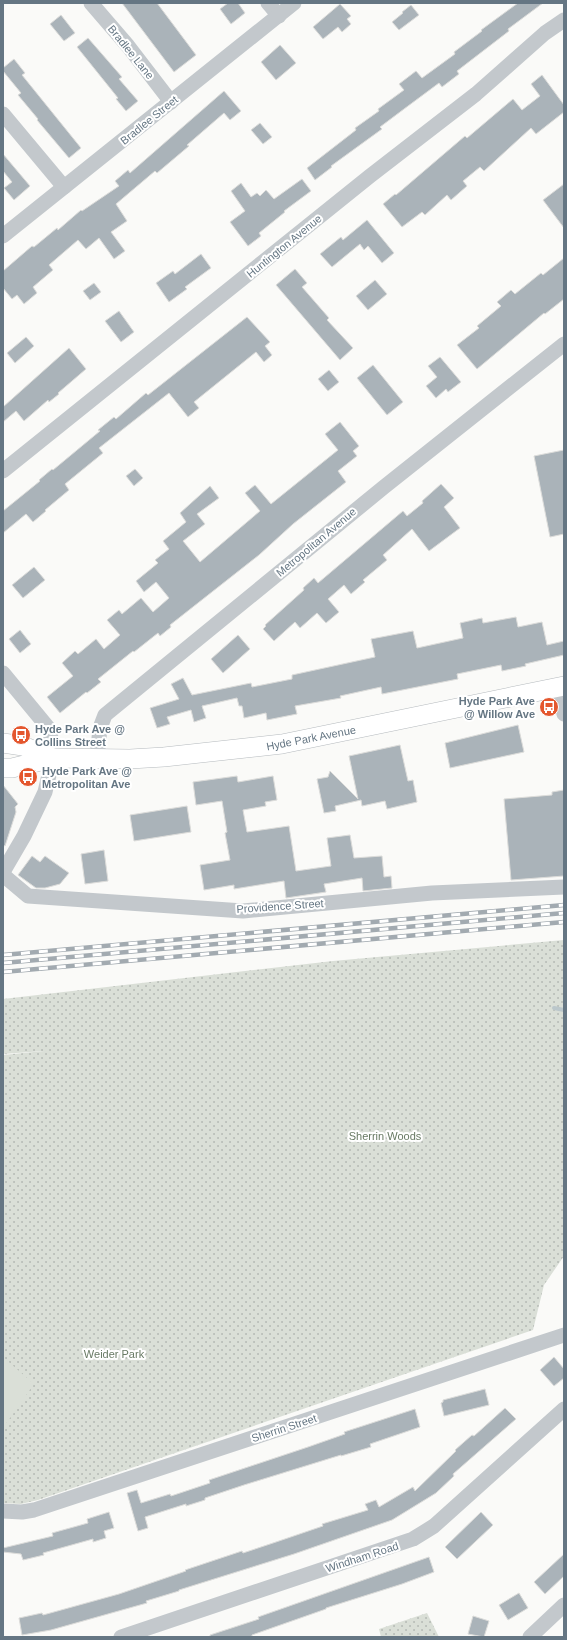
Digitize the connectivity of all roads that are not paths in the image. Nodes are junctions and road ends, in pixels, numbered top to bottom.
1 (91, 3) edge
2 (268, 3) edge
3 (294, 3) edge
4 (279, 16) junction
5 (564, 20) edge
6 (171, 102) junction
7 (3, 114) edge
8 (64, 187) junction
9 (3, 236) edge
10 (564, 344) edge
11 (3, 471) edge
12 (3, 673) edge
13 (561, 687) edge
14 (564, 714) edge
15 (3, 742) edge
16 (53, 758) junction
17 (97, 759) junction
18 (3, 768) edge
19 (3, 872) edge
20 (3, 875) edge
21 (564, 887) edge
22 (564, 1335) edge
23 (564, 1409) edge
24 (3, 1511) edge
25 (564, 1605) edge
26 (121, 1637) edge
27 (530, 1637) edge

1 - 6 street, Bradlee Lane
2 - 4 street
3 - 4 street, Bradlee Street
4 - 6 street, Bradlee Street
5 - 11 street, Huntington Avenue
6 - 8 street, Bradlee Street
7 - 8 street
8 - 9 street, Bradlee Street
10 - 17 street, Metropolitan Avenue
12 - 16 street
13 - 14 street
13 - 17 main road, Hyde Park Avenue
15 - 16 main road, Hyde Park Avenue
16 - 17 main road, Hyde Park Avenue
16 - 18 main road, Hyde Park Avenue
16 - 19 street
20 - 21 street, Providence Street
22 - 24 street, Sherrin Street
23 - 26 street, Windham Road
25 - 27 street

